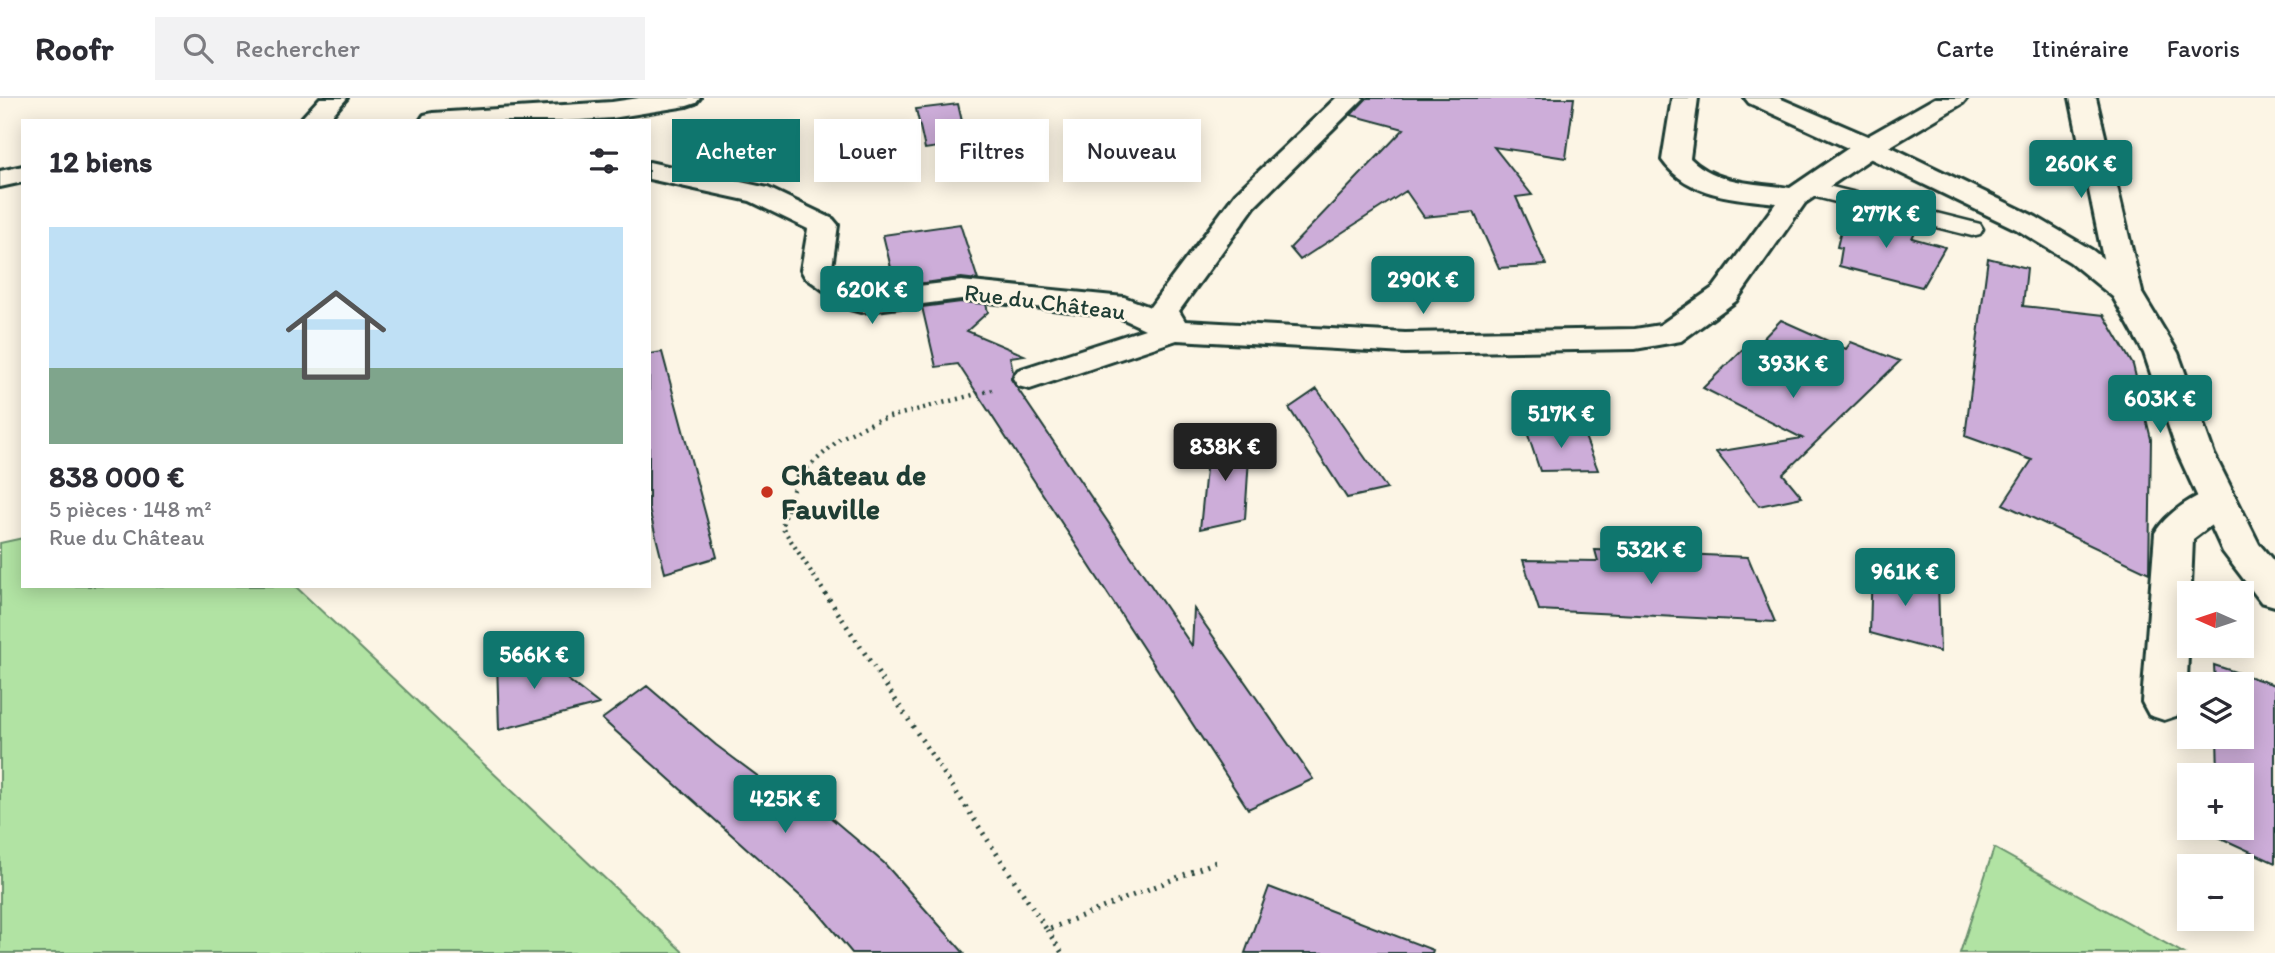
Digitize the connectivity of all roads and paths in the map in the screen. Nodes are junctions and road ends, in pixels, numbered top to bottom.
1 (334, 98) edge
2 (687, 98) edge
3 (1351, 98) edge
4 (1685, 98) edge
5 (1758, 98) edge
6 (1954, 98) edge
7 (2083, 98) edge
8 (632, 114) edge
9 (314, 119) edge
10 (473, 119) edge
11 (1870, 147) junction
12 (651, 171) edge
13 (21, 174) edge
14 (0, 179) edge
15 (1802, 192) junction
16 (1972, 229) dead end
17 (2126, 292) junction
18 (1174, 330) junction
19 (1030, 378) joint
20 (2218, 501) junction
21 (2275, 591) edge
22 (2164, 702) dead end
23 (1216, 862) dead end
24 (1047, 930) junction
25 (1062, 953) edge

1 - 9 street
2 - 8 street
3 - 18 street
4 - 15 street
5 - 11 street
6 - 11 street
7 - 17 street
8 - 10 street
11 - 15 street
11 - 17 street
12 - 18 street, Rue du Château
13 - 14 street
15 - 16 lane
15 - 18 street, Rue du Château
17 - 20 street
18 - 19 street, Rue du Château
19 - 24 path
20 - 21 street
20 - 22 street
23 - 24 path
24 - 25 path

